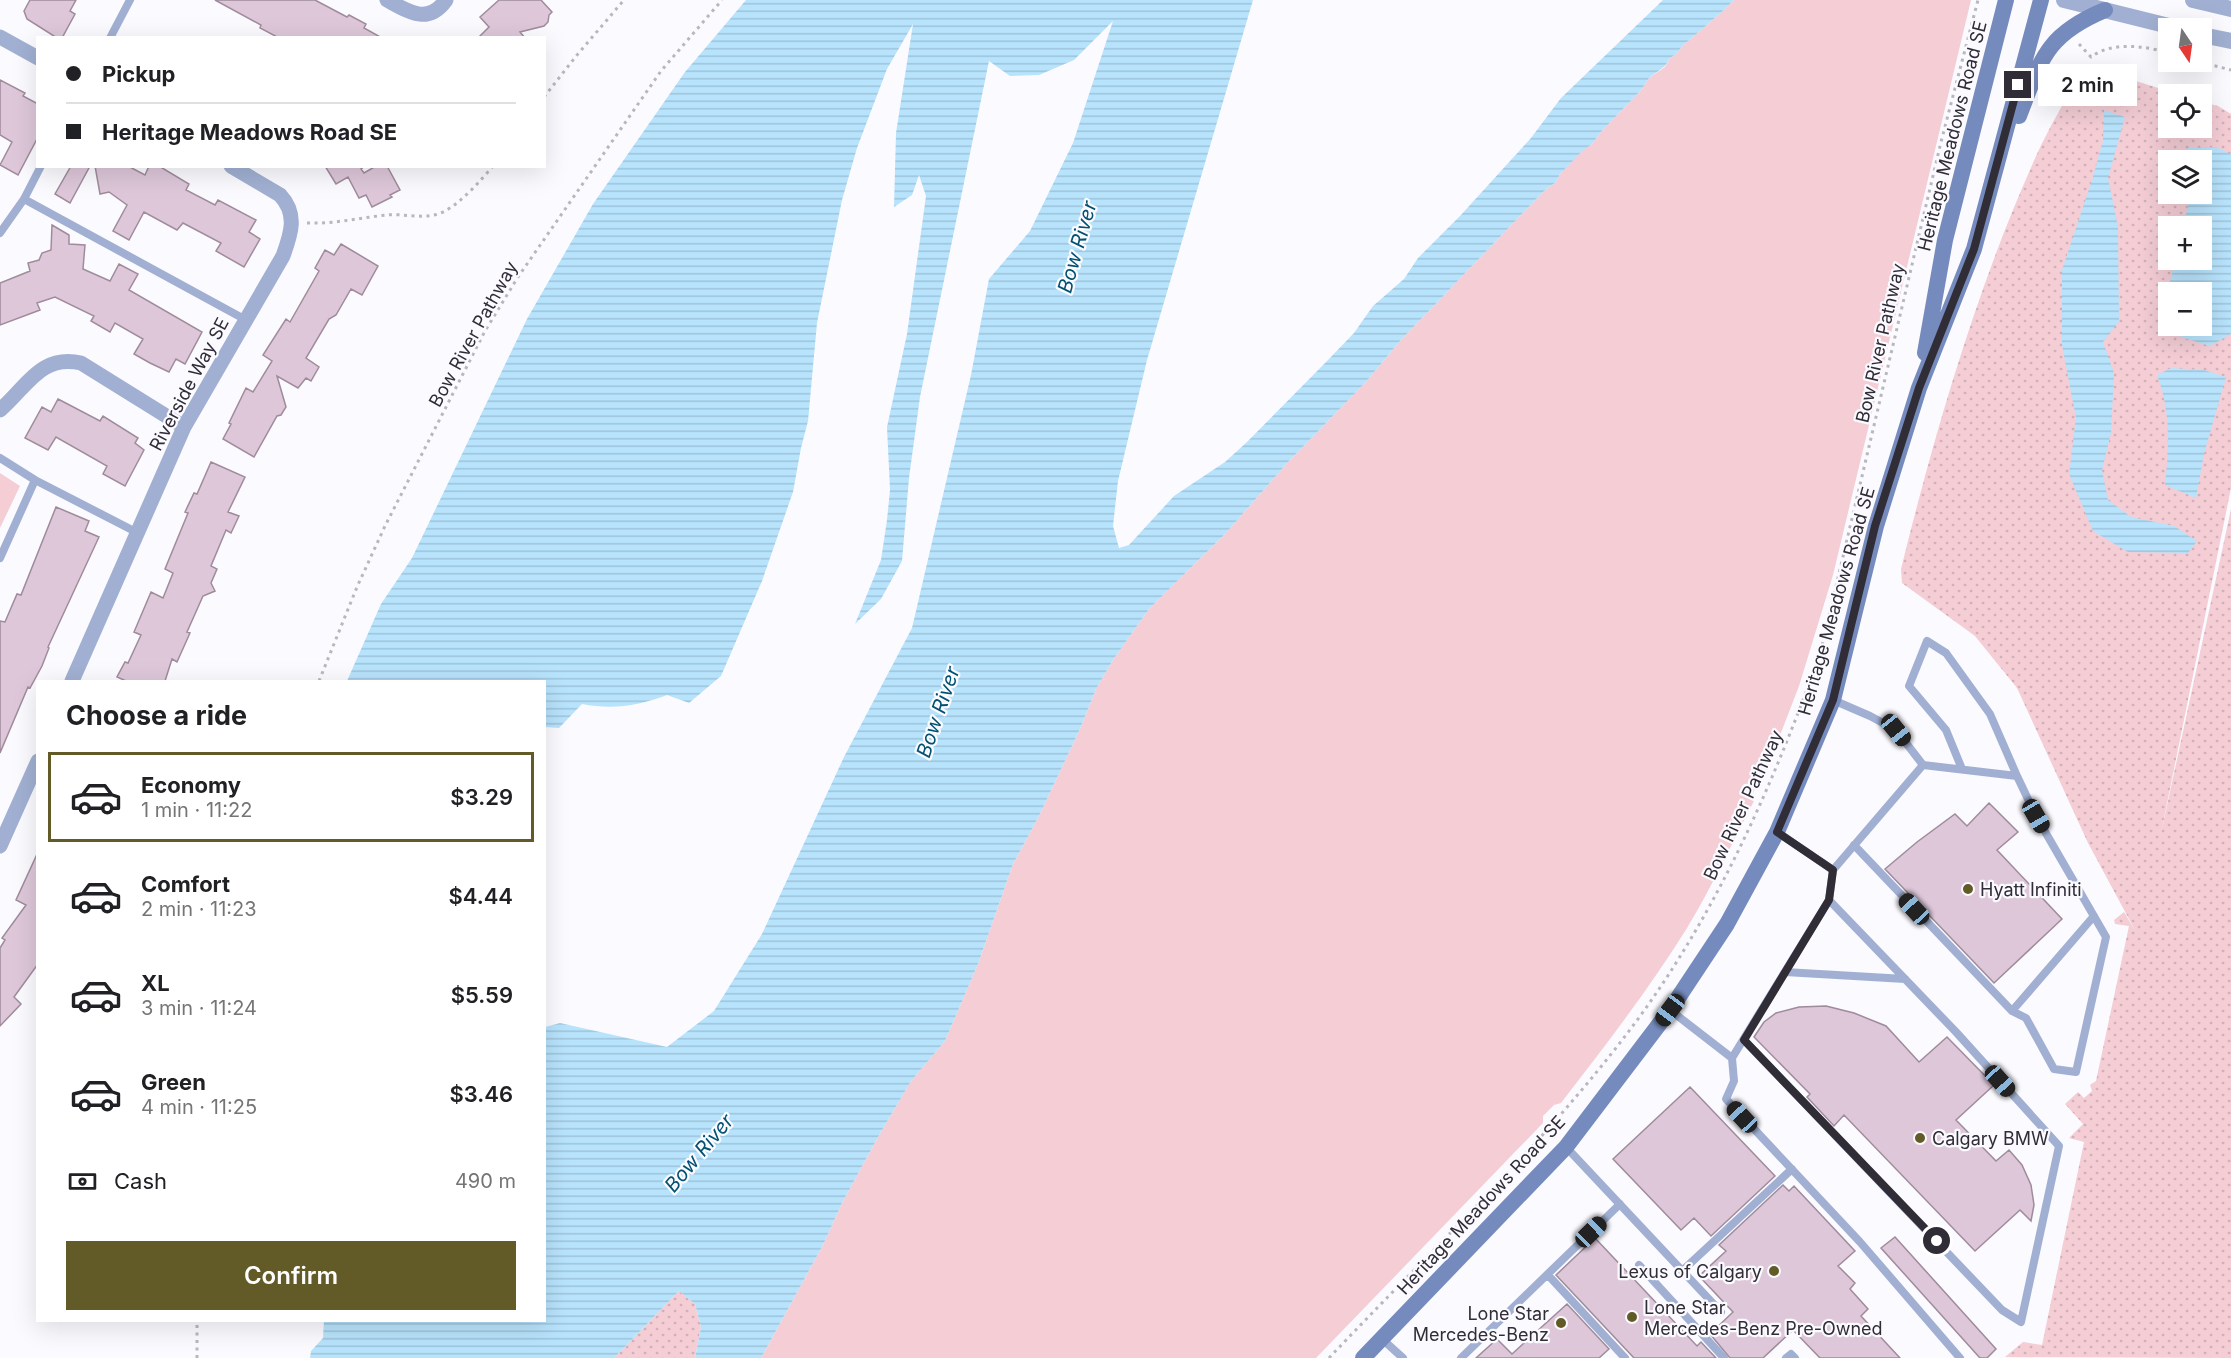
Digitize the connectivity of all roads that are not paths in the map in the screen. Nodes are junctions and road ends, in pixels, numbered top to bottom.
1 (130, 0) edge
2 (387, 0) edge
3 (446, 0) edge
4 (2006, 0) edge
5 (2040, 0) edge
6 (2064, 0) edge
7 (2193, 0) edge
8 (2231, 9) edge
9 (2105, 10) junction
10 (2158, 23) edge
11 (111, 36) edge
12 (2212, 36) edge
13 (0, 37) edge
14 (2231, 41) edge
15 (36, 57) edge
16 (2001, 148) junction
17 (40, 168) edge
18 (234, 168) edge
19 (24, 199) junction
20 (0, 233) edge
21 (246, 320) junction
22 (1919, 388) junction
23 (0, 410) edge
24 (184, 427) junction
25 (0, 458) edge
26 (35, 480) junction
27 (138, 533) junction
28 (0, 558) edge
29 (72, 680) edge
30 (1833, 700) junction
31 (36, 765) edge
32 (1923, 765) junction
33 (1962, 769) junction
34 (2017, 776) junction
35 (1777, 832) junction
36 (1854, 845) junction
37 (0, 846) edge
38 (1833, 870) junction
39 (1829, 900) junction
40 (2094, 916) junction
41 (1785, 972) junction
42 (1905, 979) junction
43 (1670, 1010) junction
44 (2012, 1011) junction
45 (1744, 1040) junction
46 (1732, 1058) junction
47 (1566, 1147) junction
48 (1792, 1169) junction
49 (1620, 1204) junction
50 (1639, 1264) dead end
51 (1682, 1271) junction
52 (1548, 1275) junction
53 (1720, 1312) dead end
54 (1381, 1338) junction
55 (1363, 1358) edge
56 (1403, 1358) edge
57 (1461, 1358) edge
58 (1625, 1358) edge
59 (1724, 1358) edge
60 (1786, 1358) edge
61 (1795, 1358) edge
62 (1960, 1358) edge

1 - 11 lane
2 - 3 street
4 - 22 main road, Heritage Meadows Road SE
5 - 16 main road, Heritage Meadows Road SE
6 - 9 street
7 - 8 street
9 - 10 street
9 - 16 main road
12 - 14 street
13 - 15 street
16 - 22 main road, Heritage Meadows Road SE
17 - 19 lane
18 - 21 street, Riverside Way SE
19 - 20 lane
19 - 21 lane
21 - 24 street, Riverside Way SE
22 - 30 main road, Heritage Meadows Road SE
23 - 24 street
24 - 27 street, Riverside Way SE
25 - 26 lane
26 - 27 lane
26 - 28 lane
27 - 29 street, Riverside Way SE
30 - 32 lane
30 - 35 main road, Heritage Meadows Road SE
31 - 37 street
32 - 33 lane
32 - 36 lane
33 - 34 lane
33 - 34 lane
34 - 40 lane
35 - 38 lane
35 - 43 main road, Heritage Meadows Road SE
36 - 38 lane
36 - 44 lane
38 - 39 lane
39 - 41 lane
39 - 42 lane
40 - 44 lane
40 - 44 lane
41 - 42 lane
41 - 45 lane
42 - 45 lane
43 - 46 lane
43 - 47 main road, Heritage Meadows Road SE
45 - 46 lane
46 - 48 lane
47 - 49 lane
47 - 54 main road, Heritage Meadows Road SE
48 - 51 lane
48 - 62 lane
49 - 51 lane
49 - 52 lane
50 - 59 lane
51 - 53 lane
52 - 57 lane
52 - 58 lane
54 - 55 main road, Heritage Meadows Road SE
54 - 56 lane
60 - 61 lane

